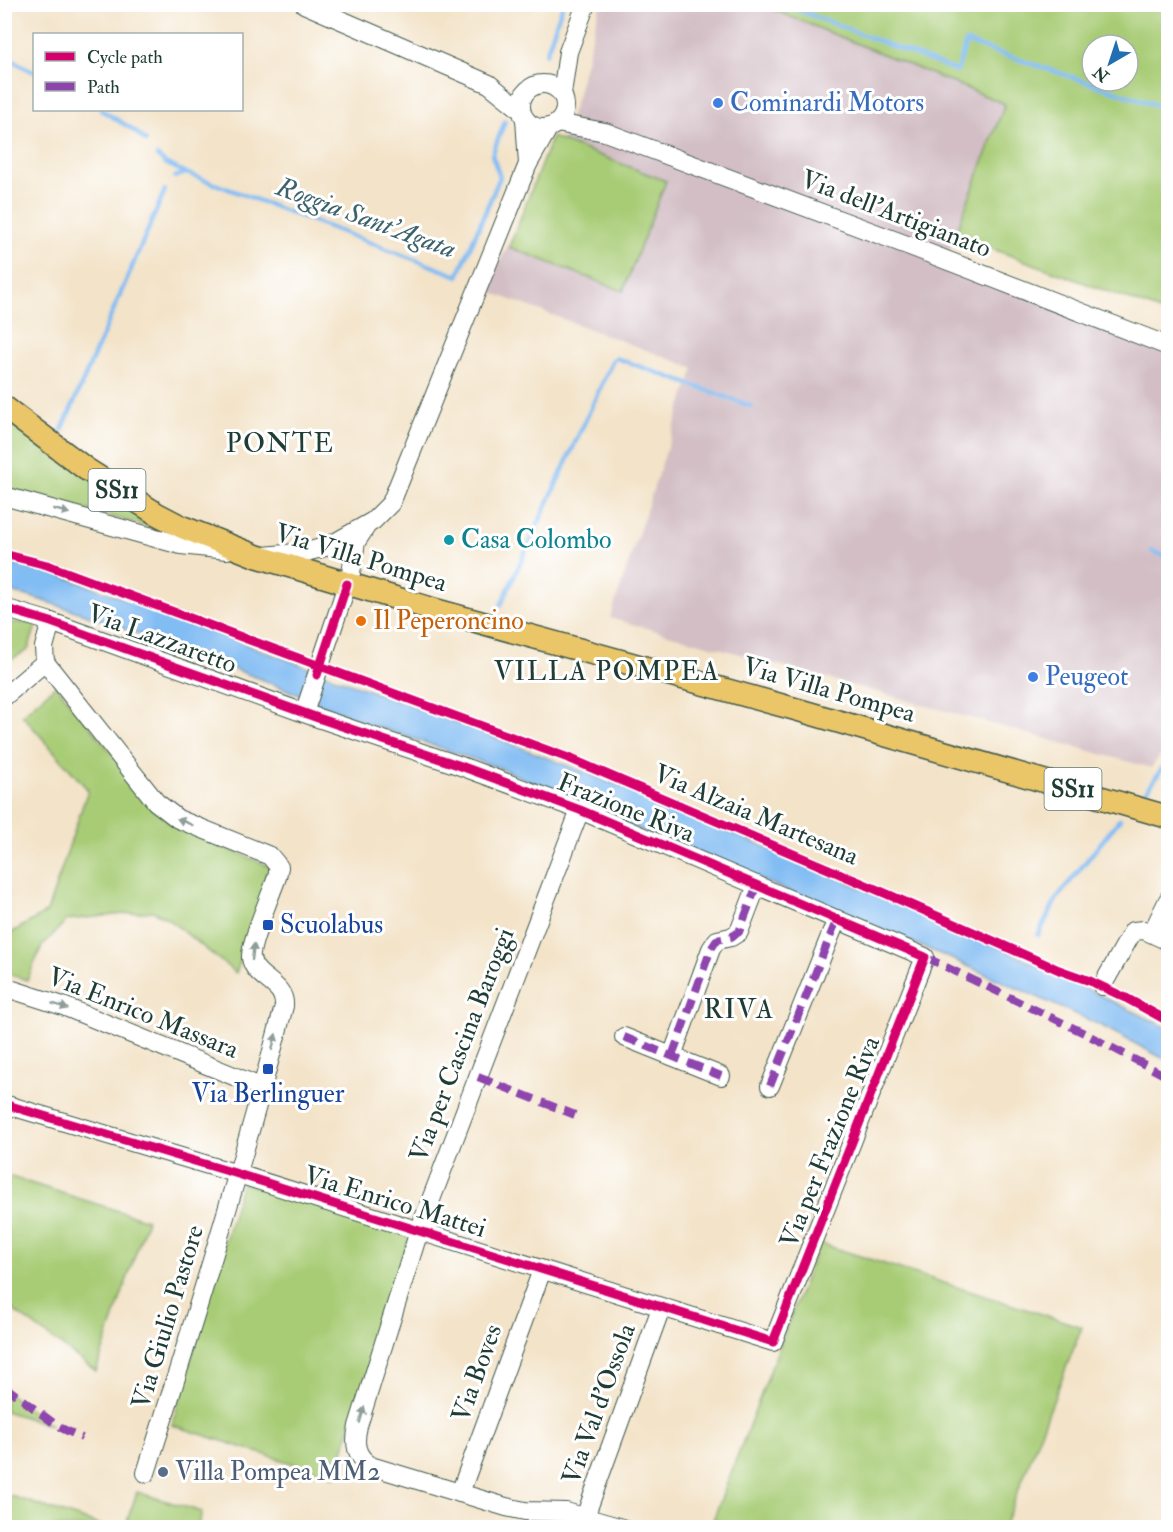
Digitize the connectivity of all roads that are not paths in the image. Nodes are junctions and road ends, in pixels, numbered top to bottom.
1 (586, 4) edge
2 (313, 6) edge
3 (568, 52) junction
4 (489, 84) junction
5 (536, 85) junction
6 (564, 98) junction
7 (522, 114) junction
8 (553, 125) junction
9 (605, 132) junction
10 (528, 164) junction
11 (1168, 346) edge
12 (4, 407) edge
13 (4, 496) edge
14 (367, 525) junction
15 (250, 554) junction
16 (347, 584) junction
17 (4, 608) edge
18 (51, 622) junction
19 (45, 662) junction
20 (4, 697) edge
21 (307, 707) junction
22 (580, 810) junction
23 (1168, 817) edge
24 (757, 885) junction
25 (1168, 900) edge
26 (837, 919) junction
27 (1152, 933) junction
28 (1168, 941) edge
29 (925, 957) joint
30 (1102, 986) dead end
31 (4, 987) edge
32 (624, 1037) dead end
33 (672, 1056) junction
34 (721, 1076) dead end
35 (770, 1086) dead end
36 (263, 1088) junction
37 (4, 1104) edge
38 (238, 1174) junction
39 (418, 1231) junction
40 (543, 1270) junction
41 (660, 1308) junction
42 (773, 1342) joint
43 (146, 1473) dead end
44 (460, 1493) junction
45 (585, 1517) junction
46 (622, 1527) edge

1 - 3 street
2 - 4 street
3 - 5 street
3 - 6 street
4 - 5 street
4 - 7 street
5 - 6 street
5 - 7 street
6 - 8 street
6 - 9 street, Via dell'Artigianato
7 - 8 street
7 - 10 street
8 - 9 street, Via dell'Artigianato
8 - 10 street
9 - 11 street, Via dell'Artigianato
10 - 14 street
12 - 15 main road, SS11
13 -> 15 street, Via Villa Pompea
14 - 15 street
14 - 16 street
15 - 16 main road, Via Villa Pompea / SS11
16 - 21 street
16 - 23 main road, Via Villa Pompea / SS11
17 - 18 street, Via Lazzaretto
18 - 19 street
18 - 21 street, Via Lazzaretto
19 - 20 street
36 -> 19 street, Via Giulio Pastore
21 - 22 street, Frazione Riva
22 - 24 street, Frazione Riva
22 - 39 street, Via per Cascina Baroggi
24 - 26 street, Frazione Riva
24 - 33 street
25 - 27 street
26 - 29 street, Frazione Riva
26 - 35 street
27 - 28 street
27 - 30 street
29 - 42 street, Via per Frazione Riva
31 -> 36 street, Via Enrico Massara
32 - 33 street
33 - 34 street
36 - 38 street, Via Giulio Pastore
37 - 38 street, Via Enrico Mattei
38 - 39 street, Via Enrico Mattei
38 - 43 street, Via Giulio Pastore
39 - 40 street, Via Enrico Mattei
44 -> 39 street, Via per Cascina Baroggi
40 - 41 street, Via Enrico Mattei
40 - 44 street, Via Boves
41 - 42 street, Via Enrico Mattei
41 - 45 street, Via Val d'Ossola
44 - 45 street
45 - 46 street

